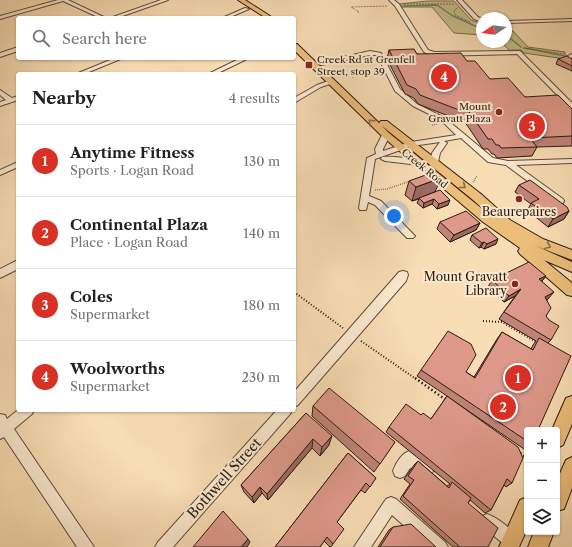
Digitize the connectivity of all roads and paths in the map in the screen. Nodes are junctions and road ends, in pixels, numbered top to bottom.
1 (64, 0) edge
2 (166, 0) edge
3 (232, 0) edge
4 (241, 0) edge
5 (391, 0) edge
6 (461, 2) edge
7 (397, 5) junction
8 (248, 9) junction
9 (358, 13) dead end
10 (100, 16) edge
11 (118, 16) edge
12 (229, 16) edge
13 (258, 16) edge
14 (267, 16) edge
15 (476, 16) edge
16 (0, 18) edge
17 (572, 20) edge
18 (512, 22) edge
19 (472, 23) dead end
20 (296, 40) edge
21 (296, 48) edge
22 (16, 50) edge
23 (518, 52) junction
24 (0, 55) edge
25 (572, 56) edge
26 (480, 58) dead end
27 (115, 60) edge
28 (242, 60) edge
29 (427, 60) edge
30 (321, 63) junction
31 (387, 68) junction
32 (84, 72) edge
33 (216, 72) edge
34 (352, 77) dead end
35 (331, 82) junction
36 (0, 92) edge
37 (16, 99) edge
38 (11, 100) junction
39 (296, 100) edge
40 (0, 104) edge
41 (572, 107) edge
42 (465, 120) edge
43 (453, 124) junction
44 (386, 135) junction
45 (401, 136) junction
46 (464, 138) junction
47 (427, 141) junction
48 (444, 141) junction
49 (408, 148) junction
50 (382, 157) junction
51 (572, 161) edge
52 (434, 162) junction
53 (419, 163) junction
54 (508, 163) junction
55 (16, 165) edge
56 (0, 173) edge
57 (425, 177) edge
58 (366, 189) junction
59 (365, 198) junction
60 (560, 201) edge
61 (363, 208) dead end
62 (410, 236) dead end
63 (518, 241) junction
64 (572, 255) edge
65 (16, 265) edge
66 (572, 268) edge
67 (0, 274) edge
68 (403, 275) dead end
69 (572, 291) edge
70 (296, 293) edge
71 (483, 321) dead end
72 (353, 335) junction
73 (540, 345) edge
74 (296, 399) edge
75 (572, 404) edge
76 (452, 405) edge
77 (25, 412) edge
78 (284, 412) edge
79 (2, 427) edge
80 (560, 432) edge
81 (517, 451) edge
82 (524, 456) edge
83 (572, 466) edge
84 (400, 471) dead end
85 (434, 478) edge
86 (558, 499) edge
87 (477, 513) edge
88 (524, 514) edge
89 (543, 535) edge
90 (510, 544) edge
91 (86, 547) edge
92 (163, 547) edge
93 (362, 547) edge
94 (440, 547) edge
95 (538, 547) edge

1 - 10 street
1 - 16 street
2 - 11 street
3 - 8 main road
4 - 14 main road
5 - 7 street
6 - 7 path
6 - 15 street
6 - 19 path
7 - 9 path
7 - 23 street
8 - 12 street
8 - 13 main road
17 - 18 street
20 - 30 main road, Creek Road
21 - 35 main road, Creek Road
22 - 24 street
23 - 25 path
23 - 41 street
26 - 29 street
27 - 32 street
28 - 33 street
30 - 31 street
30 - 45 main road, Creek Road
31 - 34 path
31 - 43 street
35 - 39 street
44 -> 35 main road, Creek Road
36 - 38 street
37 - 38 street
38 - 40 street
42 - 43 path
43 - 46 street
43 - 48 street
44 - 49 main road, Creek Road
44 - 50 street
45 - 47 street
45 - 49 main road, Creek Road
46 - 48 street
46 - 54 street
47 - 48 street
47 - 49 street
48 - 49 street
48 - 52 street
49 - 50 street
49 - 52 main road, Creek Road
49 - 53 main road, Creek Road
50 - 53 street
50 - 58 street
51 - 54 street
52 -> 64 main road, Creek Road
53 - 63 main road, Creek Road
54 - 60 street
55 - 56 street
57 - 58 path
58 - 59 street
59 - 61 street
59 - 62 street
63 - 66 main road, Creek Road
63 - 69 main road
65 - 67 street
68 - 72 street
70 - 72 path
71 - 73 path
72 - 74 street
72 - 76 path
75 - 80 main road
77 - 79 street
78 - 92 street, Bothwell Street
79 - 91 street
81 - 82 path
83 - 86 main road
84 - 85 street
87 - 90 street
88 - 90 main road
89 - 95 main road
93 - 94 street

